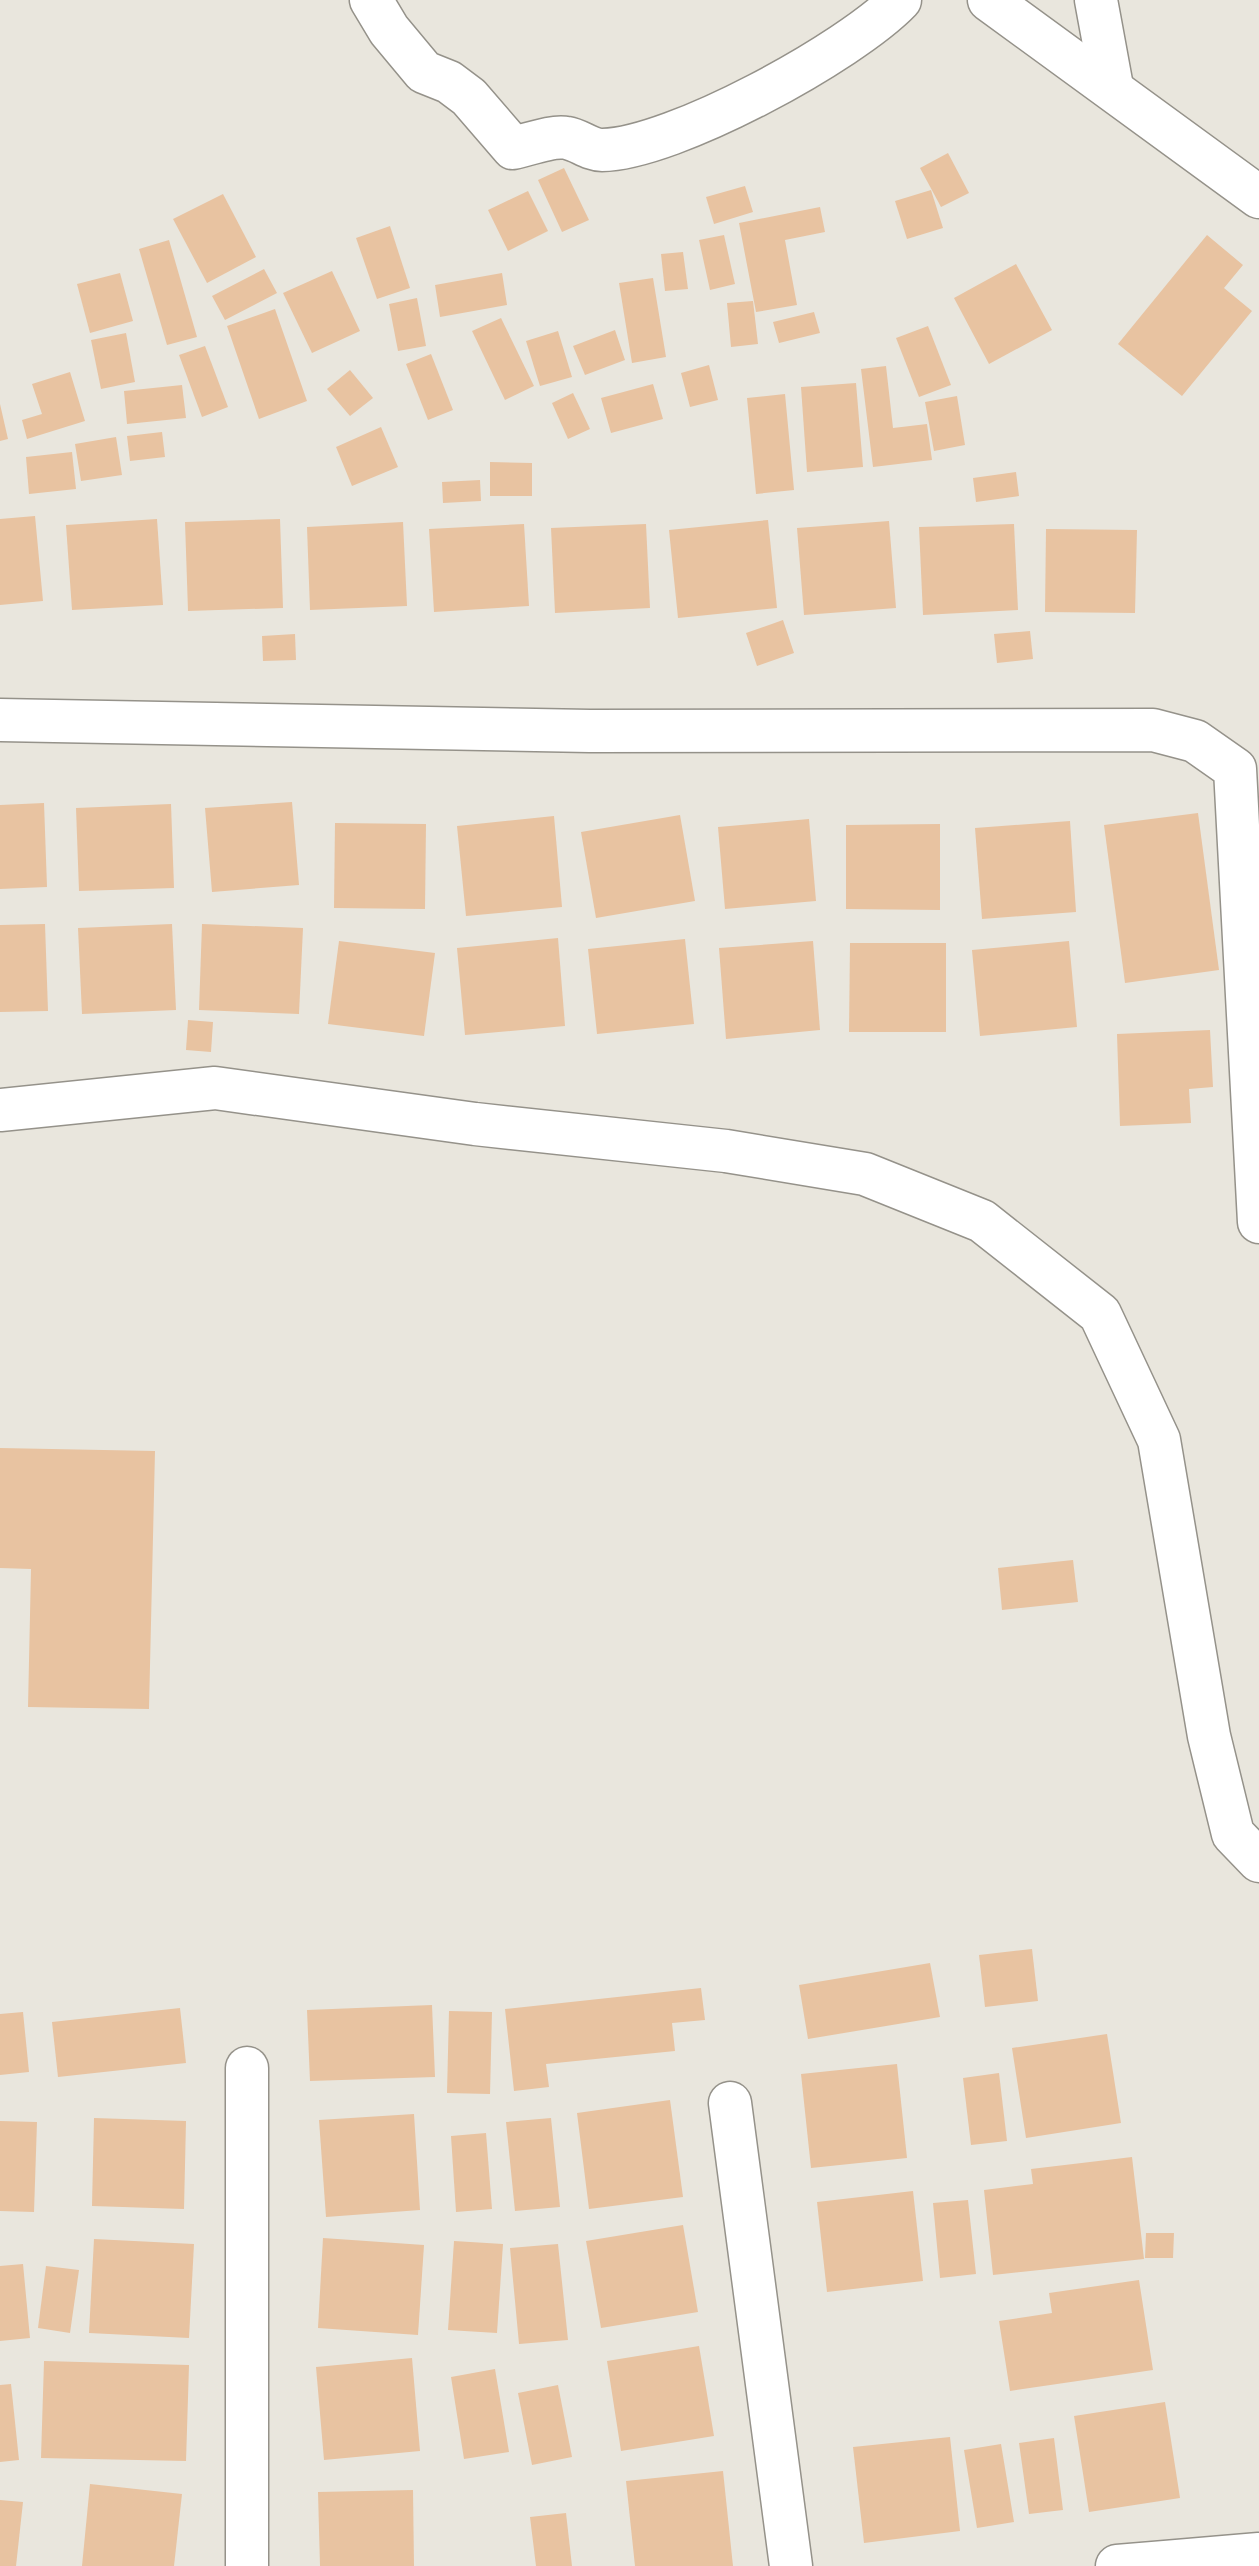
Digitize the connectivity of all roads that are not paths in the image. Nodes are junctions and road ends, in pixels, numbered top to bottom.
1 (371, 0) edge
2 (900, 0) edge
3 (989, 0) edge
4 (1096, 0) edge
5 (1112, 87) junction
6 (1259, 197) edge
7 (0, 720) edge
8 (0, 1110) edge
9 (1259, 1222) edge
10 (1259, 1861) edge
11 (247, 2068) dead end
12 (730, 2103) dead end
13 (1259, 2554) edge
14 (247, 2566) edge
15 (791, 2566) edge
16 (1117, 2566) edge

1 - 2 street
3 - 5 street
4 - 5 street
5 - 6 street
7 - 9 street
8 - 10 street
11 - 14 street
12 - 15 street
13 - 16 street

